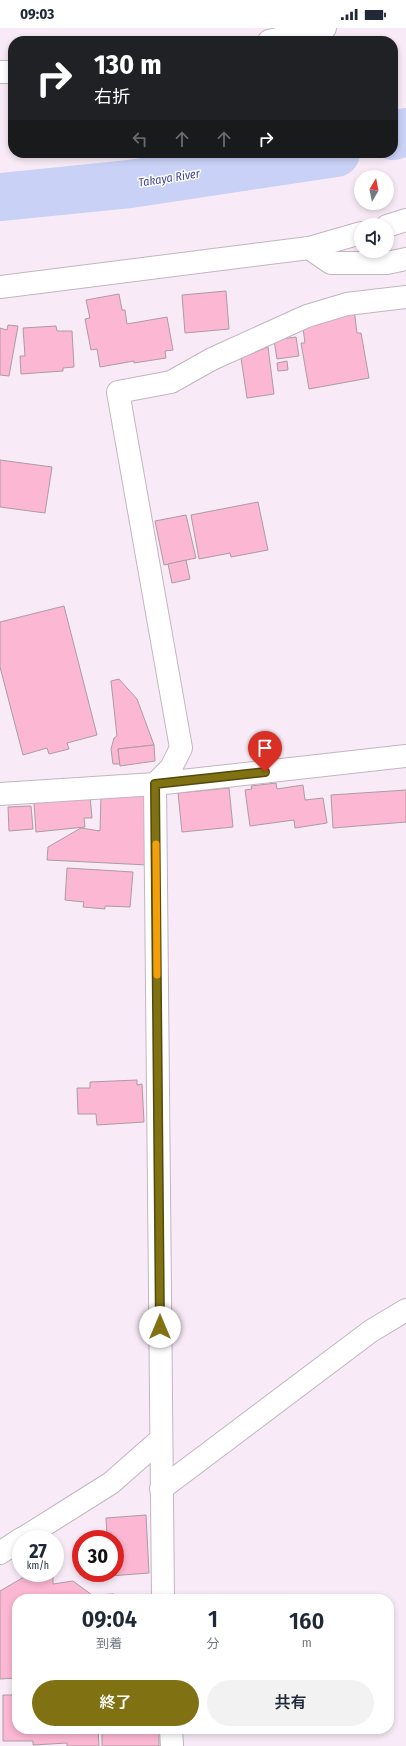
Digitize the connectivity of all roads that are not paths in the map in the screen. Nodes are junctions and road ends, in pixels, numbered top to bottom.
1 (325, 28) edge
2 (291, 36) edge
3 (406, 220) edge
4 (394, 224) edge
5 (354, 235) edge
6 (309, 248) junction
7 (406, 259) edge
8 (0, 287) edge
9 (406, 297) edge
10 (406, 756) edge
11 (155, 784) junction
12 (0, 794) edge
13 (406, 1310) edge
14 (160, 1439) junction
15 (161, 1489) junction
16 (35, 1530) edge
17 (12, 1545) edge
18 (0, 1553) edge
19 (162, 1594) edge
20 (171, 1734) edge
21 (172, 1746) edge

1 - 2 street
3 - 4 street
5 - 6 street
6 - 7 street
6 - 8 street
9 - 11 street
10 - 11 street
11 - 12 street
11 - 14 street
13 - 15 street
14 - 15 street
14 - 16 street
15 - 19 street
17 - 18 street
20 - 21 street

